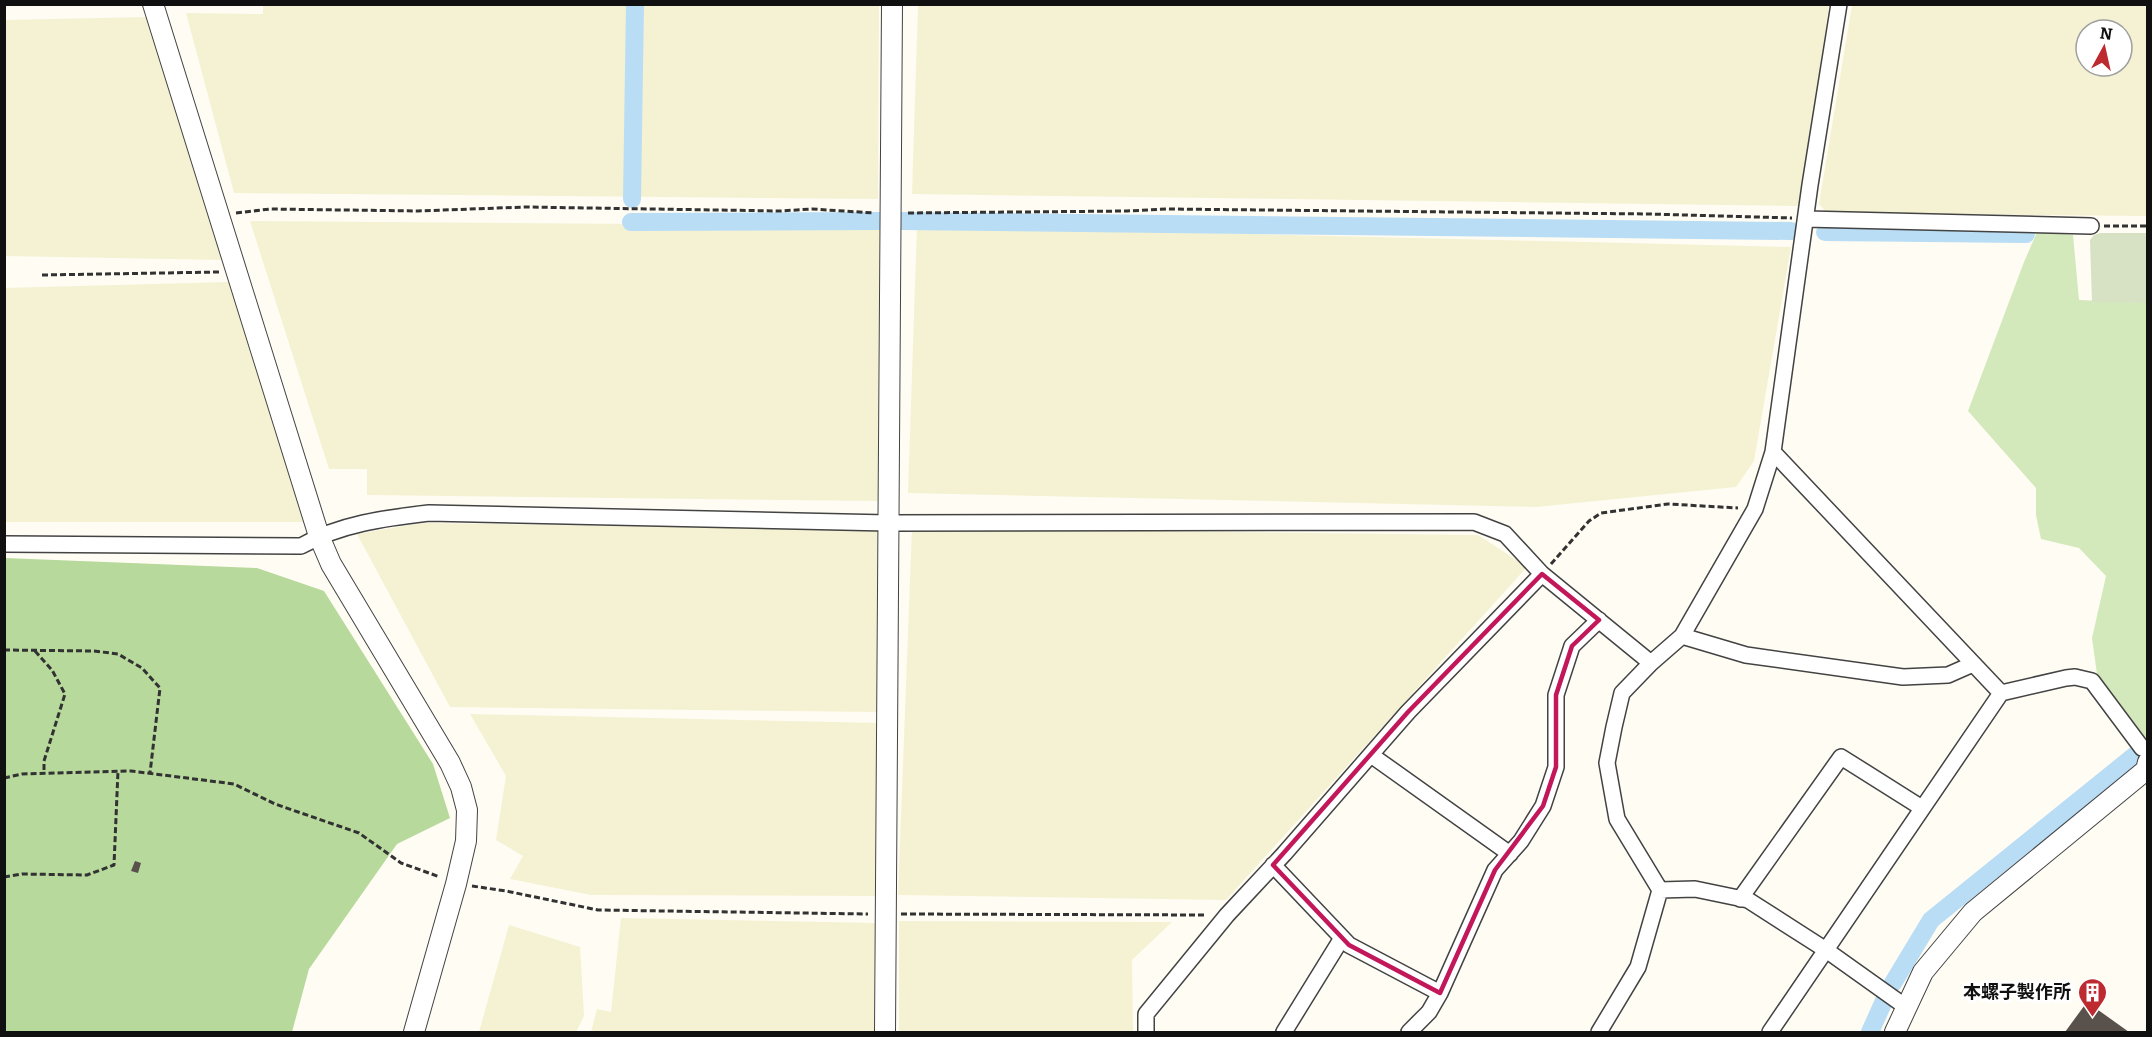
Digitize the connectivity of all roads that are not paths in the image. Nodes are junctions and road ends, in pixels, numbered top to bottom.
1 (153, 4) edge
2 (892, 4) edge
3 (1839, 4) edge
4 (1806, 219) junction
5 (2091, 226) road end
6 (1773, 452) junction
7 (888, 523) junction
8 (319, 536) junction
9 (4, 544) edge
10 (1542, 574) junction
11 (1599, 621) junction
12 (1682, 636) junction
13 (1651, 663) junction
14 (1973, 664) junction
15 (2001, 693) junction
16 (2148, 748) edge
17 (1371, 755) junction
18 (2148, 762) edge
19 (1922, 808) junction
20 (1510, 854) junction
21 (1273, 865) junction
22 (1660, 890) junction
23 (1740, 898) junction
24 (1342, 938) junction
25 (1827, 950) junction
26 (1440, 993) junction
27 (1906, 1007) junction
28 (414, 1032) edge
29 (885, 1032) edge
30 (1146, 1032) edge
31 (1284, 1032) edge
32 (1409, 1032) edge
33 (1599, 1032) edge
34 (1770, 1032) edge
35 (1895, 1032) edge

1 - 8 street
2 - 7 street
3 - 4 street
4 - 5 street
4 - 6 street
6 - 12 street
6 - 14 street
7 - 8 street
7 - 10 street
7 - 29 street
8 - 9 street
8 - 28 street
10 - 11 street
10 - 17 street
11 - 13 street
11 - 20 street
12 - 13 street
12 - 14 street
13 - 22 street
14 - 15 street
15 - 16 street
15 - 19 street
17 - 20 street
17 - 21 street
18 - 27 street
19 - 23 street
19 - 25 street
20 - 26 street
21 - 24 street
21 - 30 street
22 - 23 street
22 - 33 street
23 - 25 street
24 - 26 street
24 - 31 street
25 - 27 street
25 - 34 street
26 - 32 street
27 - 35 street

